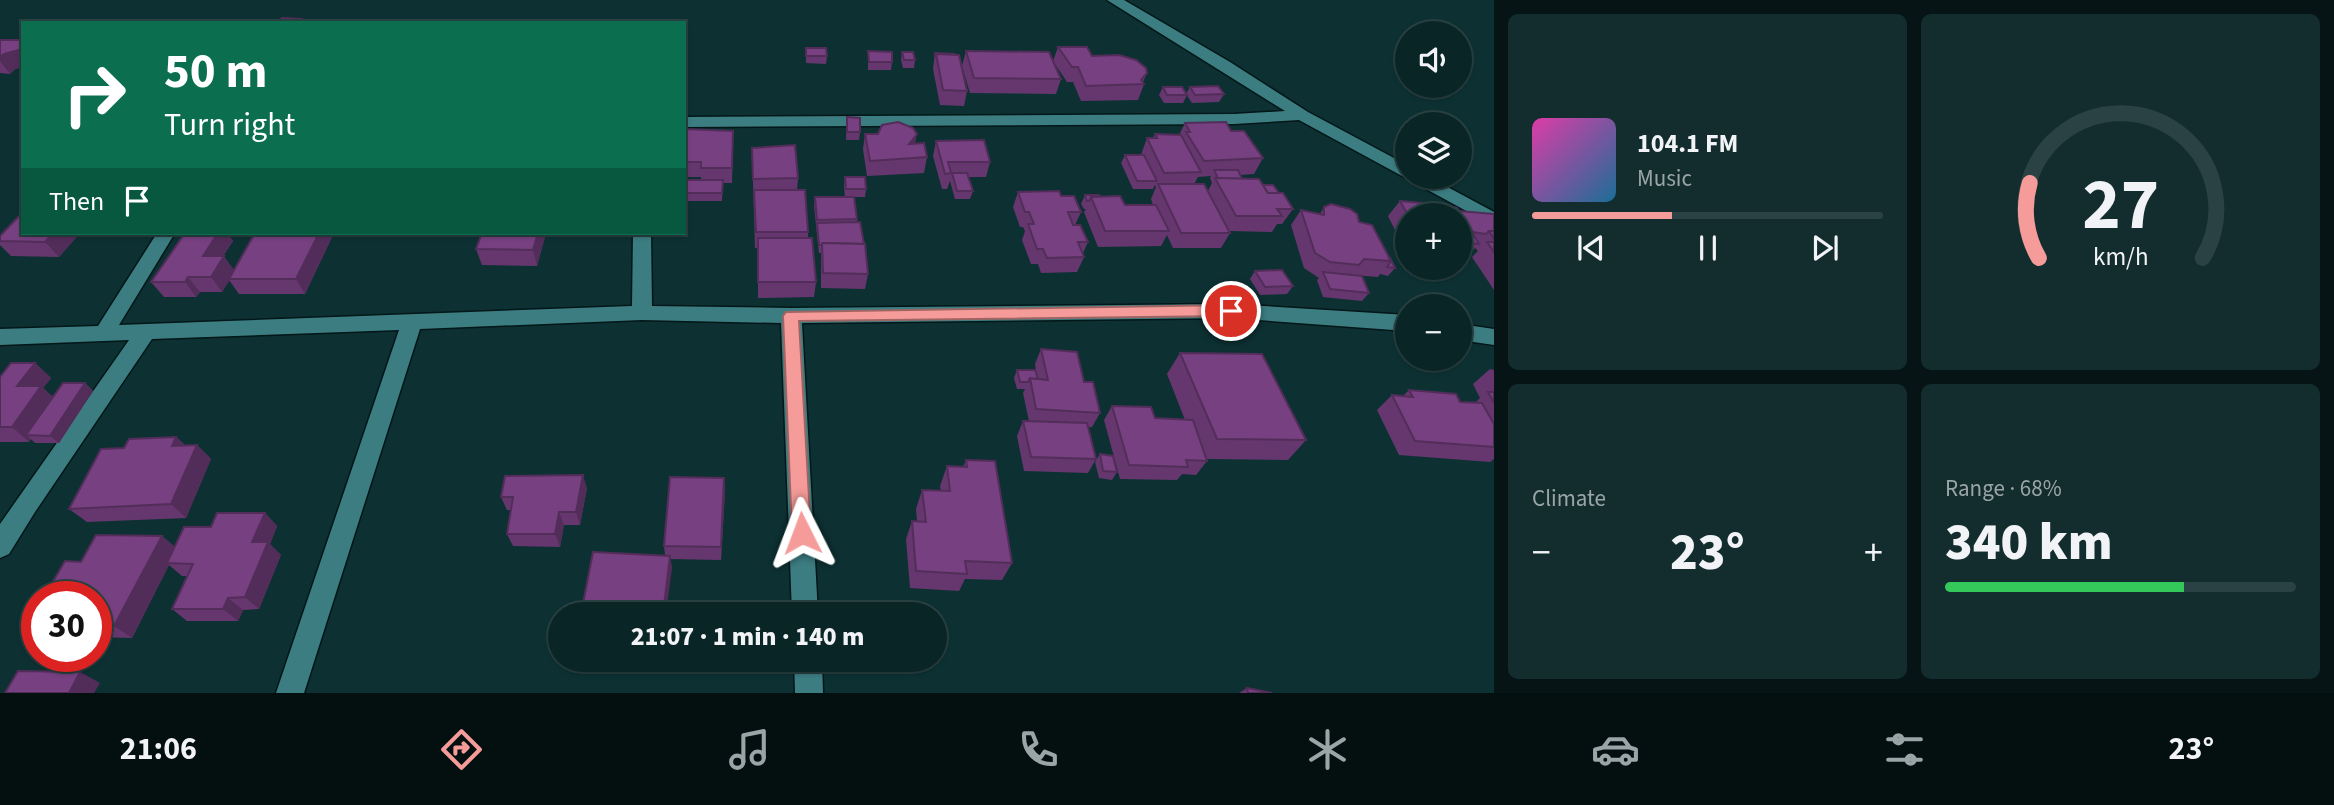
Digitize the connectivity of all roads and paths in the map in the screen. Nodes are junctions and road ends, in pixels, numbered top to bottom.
1 (1114, 0) edge
2 (1302, 115) junction
3 (686, 122) edge
4 (1395, 165) edge
5 (1438, 189) edge
6 (1494, 220) edge
7 (165, 235) edge
8 (642, 235) edge
9 (642, 313) junction
10 (791, 316) junction
11 (413, 320) junction
12 (1395, 322) edge
13 (145, 332) junction
14 (103, 334) junction
15 (1472, 334) edge
16 (0, 337) edge
17 (1494, 337) edge
18 (0, 546) edge
19 (804, 602) edge
20 (808, 672) edge
21 (290, 693) edge
22 (809, 693) edge

1 - 2 street
2 - 3 street
2 - 4 street
5 - 6 street
7 - 14 street
8 - 9 street
9 - 10 street
9 - 11 street
10 - 12 street
10 - 19 street
11 - 13 street
11 - 21 street
13 - 14 street
13 - 18 street
14 - 16 street
15 - 17 street
20 - 22 street

